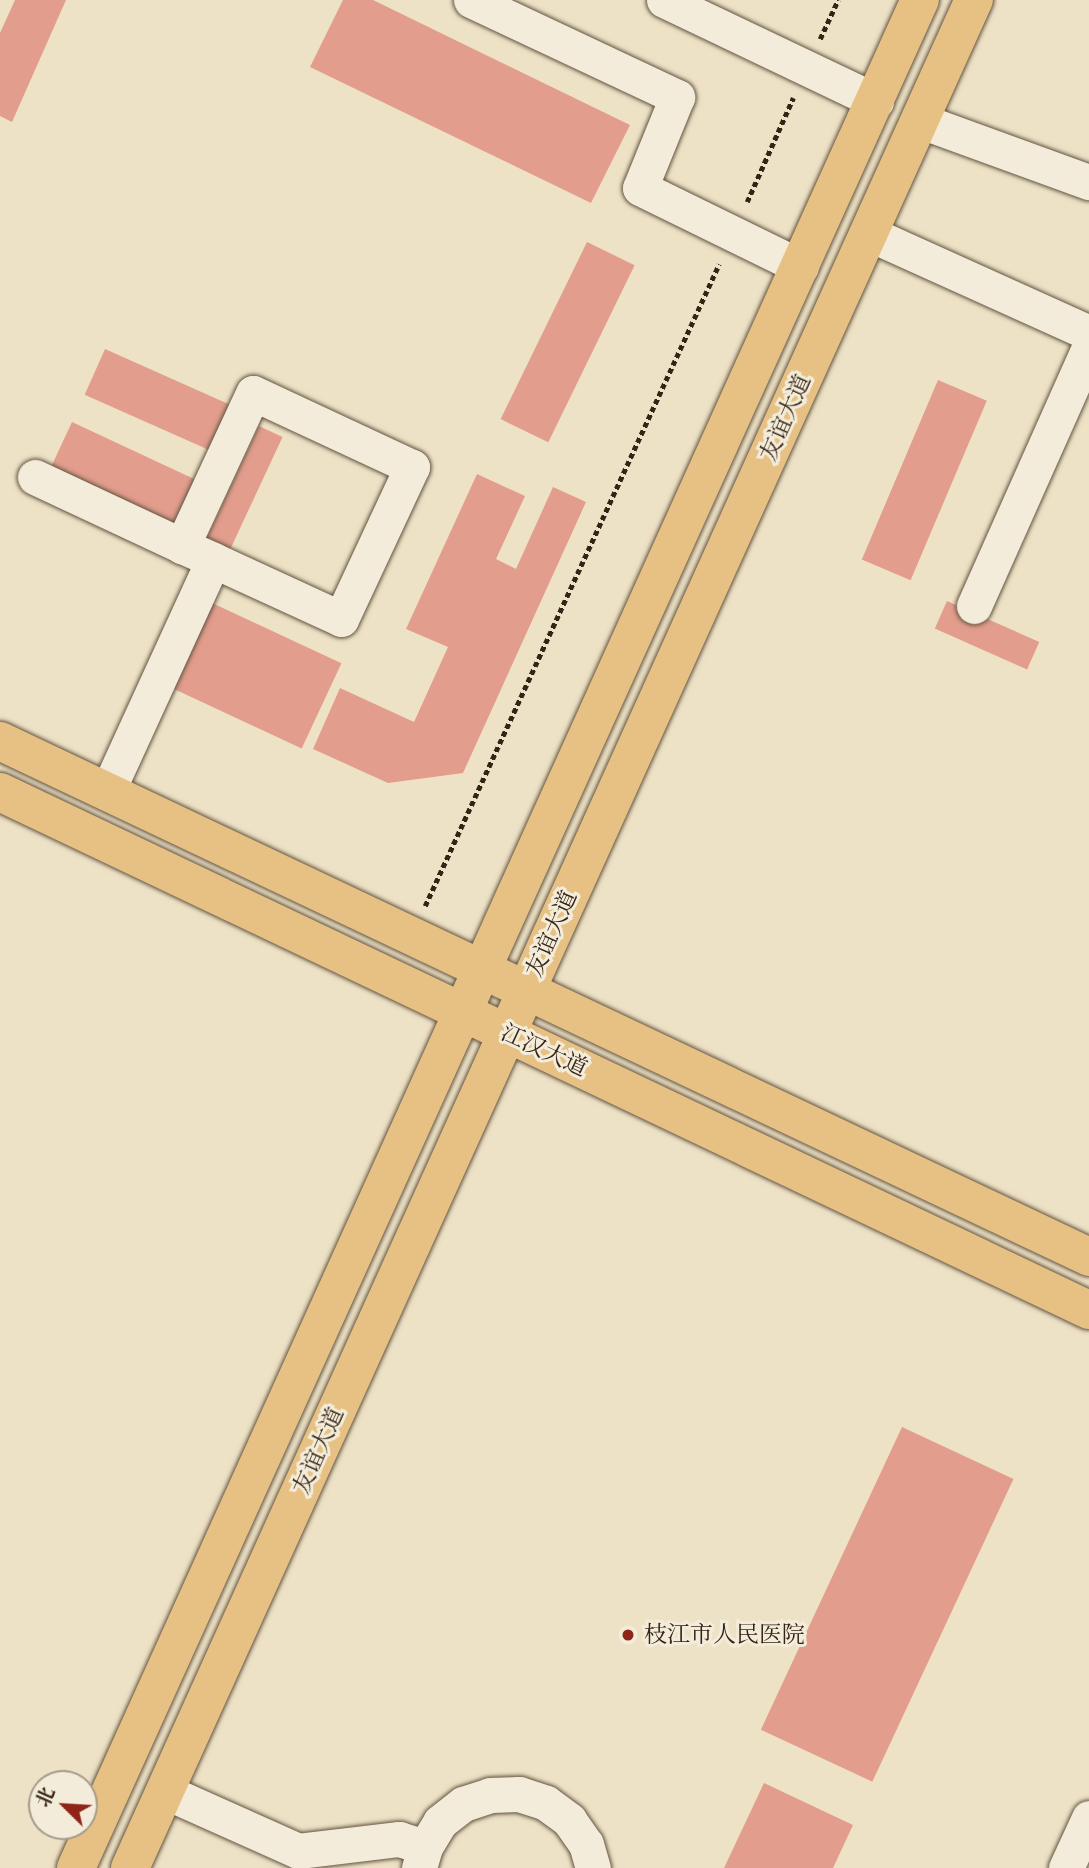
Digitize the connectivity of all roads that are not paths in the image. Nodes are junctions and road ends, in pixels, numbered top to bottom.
1 (471, 0) edge
2 (664, 0) edge
3 (920, 0) edge
4 (974, 0) edge
5 (876, 101) junction
6 (921, 121) junction
7 (1089, 183) edge
8 (870, 234) junction
9 (801, 267) junction
10 (1089, 333) edge
11 (1089, 348) edge
12 (35, 477) dead end
13 (197, 553) junction
14 (974, 606) dead end
15 (0, 741) edge
16 (0, 792) edge
17 (107, 792) junction
18 (482, 970) junction
19 (527, 991) junction
20 (464, 1012) junction
21 (508, 1033) junction
22 (1089, 1257) edge
23 (1089, 1310) edge
24 (164, 1791) junction
25 (1089, 1818) edge
26 (422, 1857) edge
27 (313, 1858) edge
28 (76, 1868) edge
29 (130, 1868) edge
30 (593, 1868) edge
31 (1066, 1868) edge

1 - 9 street
2 - 5 street
3 - 5 main road
4 - 6 main road, 友谊大道
5 - 9 main road
6 - 7 street
6 - 8 main road, 友谊大道
8 - 10 street
8 - 19 main road, 友谊大道
9 - 18 main road
11 - 14 street
12 - 13 street
13 - 13 street
13 - 17 street
15 - 17 main road, 江汉大道
16 - 20 main road, 江汉大道
17 - 18 main road, 江汉大道
18 - 19 main road, 江汉大道
18 - 20 main road
19 - 21 main road, 友谊大道
19 - 22 main road, 江汉大道
20 - 21 main road, 江汉大道
20 - 28 main road
21 - 23 main road, 江汉大道
21 - 24 main road, 友谊大道
24 - 27 street
24 - 29 main road, 友谊大道
25 - 31 street
26 - 27 street
26 - 30 street

